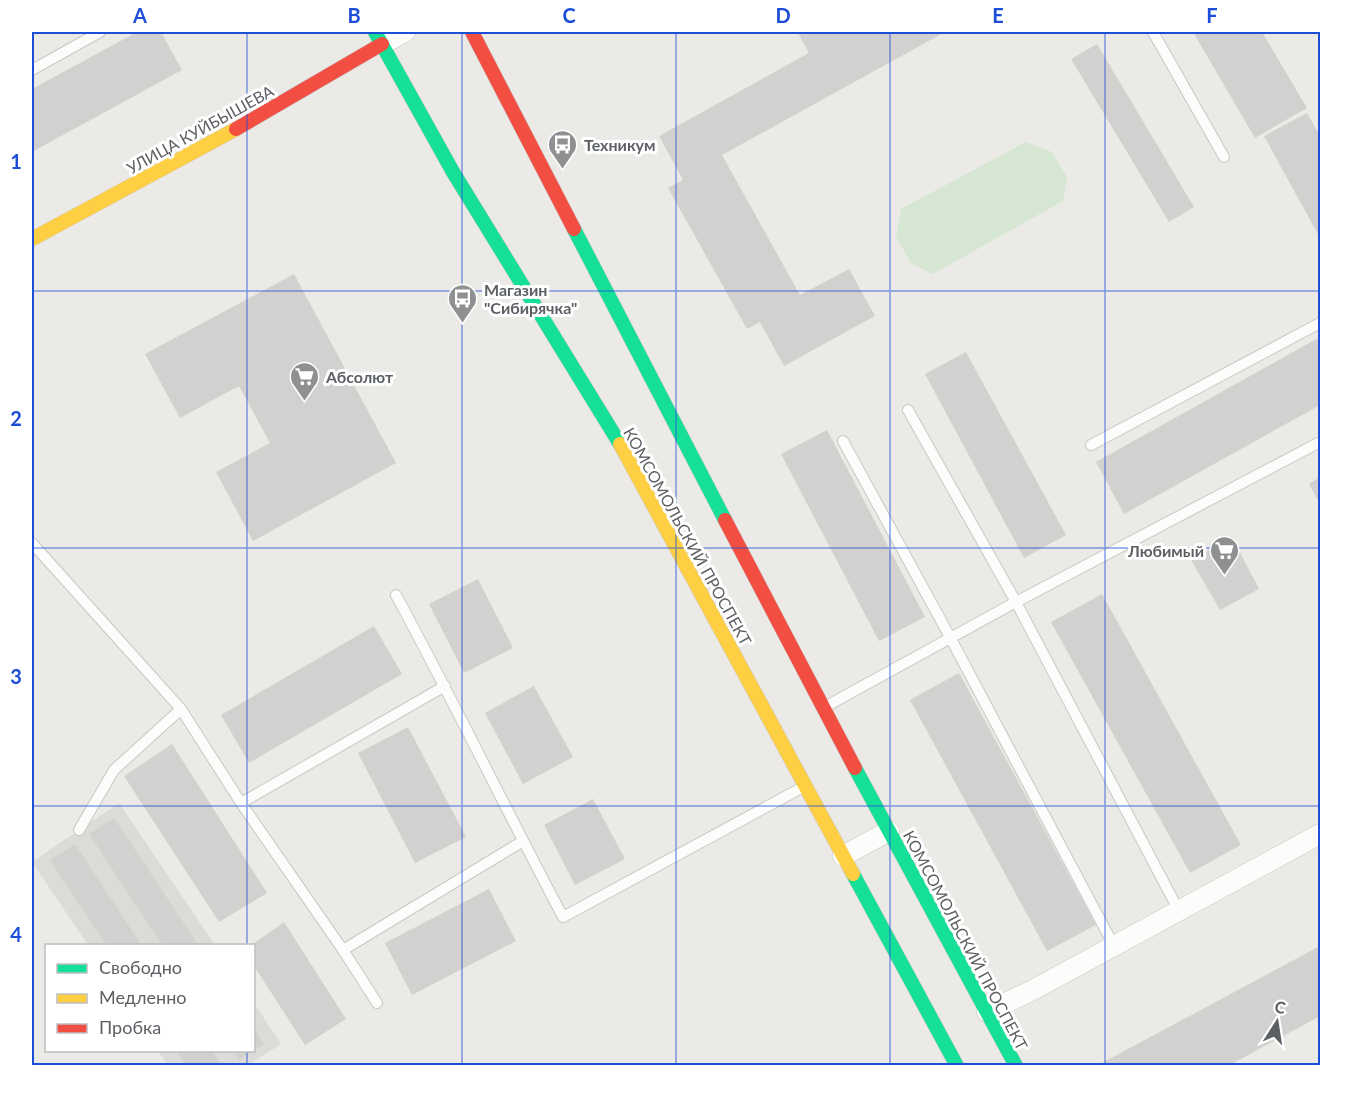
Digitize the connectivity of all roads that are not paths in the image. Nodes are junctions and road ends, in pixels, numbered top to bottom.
1 (100, 32) edge
2 (405, 32) edge
3 (472, 32) edge
4 (1153, 32) edge
5 (379, 38) edge
6 (32, 70) edge
7 (1224, 157) dead end
8 (32, 239) edge
9 (1320, 323) edge
10 (908, 410) dead end
11 (843, 441) dead end
12 (1320, 442) edge
13 (1091, 446) dead end
14 (32, 543) edge
15 (396, 595) dead end
16 (1016, 602) junction
17 (950, 637) junction
18 (446, 686) junction
19 (823, 708) junction
20 (181, 710) junction
21 (805, 786) junction
22 (241, 803) junction
23 (79, 830) dead end
24 (889, 831) junction
25 (1320, 834) edge
26 (523, 841) junction
27 (843, 856) junction
28 (1179, 911) junction
29 (1114, 946) junction
30 (343, 950) junction
31 (377, 1003) dead end
32 (987, 1012) junction
33 (957, 1065) edge
34 (1016, 1065) edge

1 - 6 lane
2 - 5 street
3 - 19 main road, КОМСОМОЛЬСКИЙ ПРОСПЕКТ
4 - 7 lane
5 - 8 main road, УЛИЦА КУЙБЫШЕВА
5 - 21 main road, КОМСОМОЛЬСКИЙ ПРОСПЕКТ
9 - 13 lane
10 - 16 lane
11 - 17 lane
12 - 16 lane
14 - 20 lane
15 - 18 lane
16 - 17 lane
16 - 28 lane
17 - 19 lane
17 - 29 lane
18 - 22 lane
18 - 26 lane
19 - 24 main road, КОМСОМОЛЬСКИЙ ПРОСПЕКТ
20 - 22 lane
20 - 23 lane
21 - 26 lane
21 - 27 main road, КОМСОМОЛЬСКИЙ ПРОСПЕКТ
22 - 30 lane
24 - 27 street
24 - 32 main road, КОМСОМОЛЬСКИЙ ПРОСПЕКТ
25 - 28 street
26 - 30 lane
27 - 33 main road, КОМСОМОЛЬСКИЙ ПРОСПЕКТ
28 - 29 street
29 - 32 street
30 - 31 lane
32 - 34 main road, КОМСОМОЛЬСКИЙ ПРОСПЕКТ

